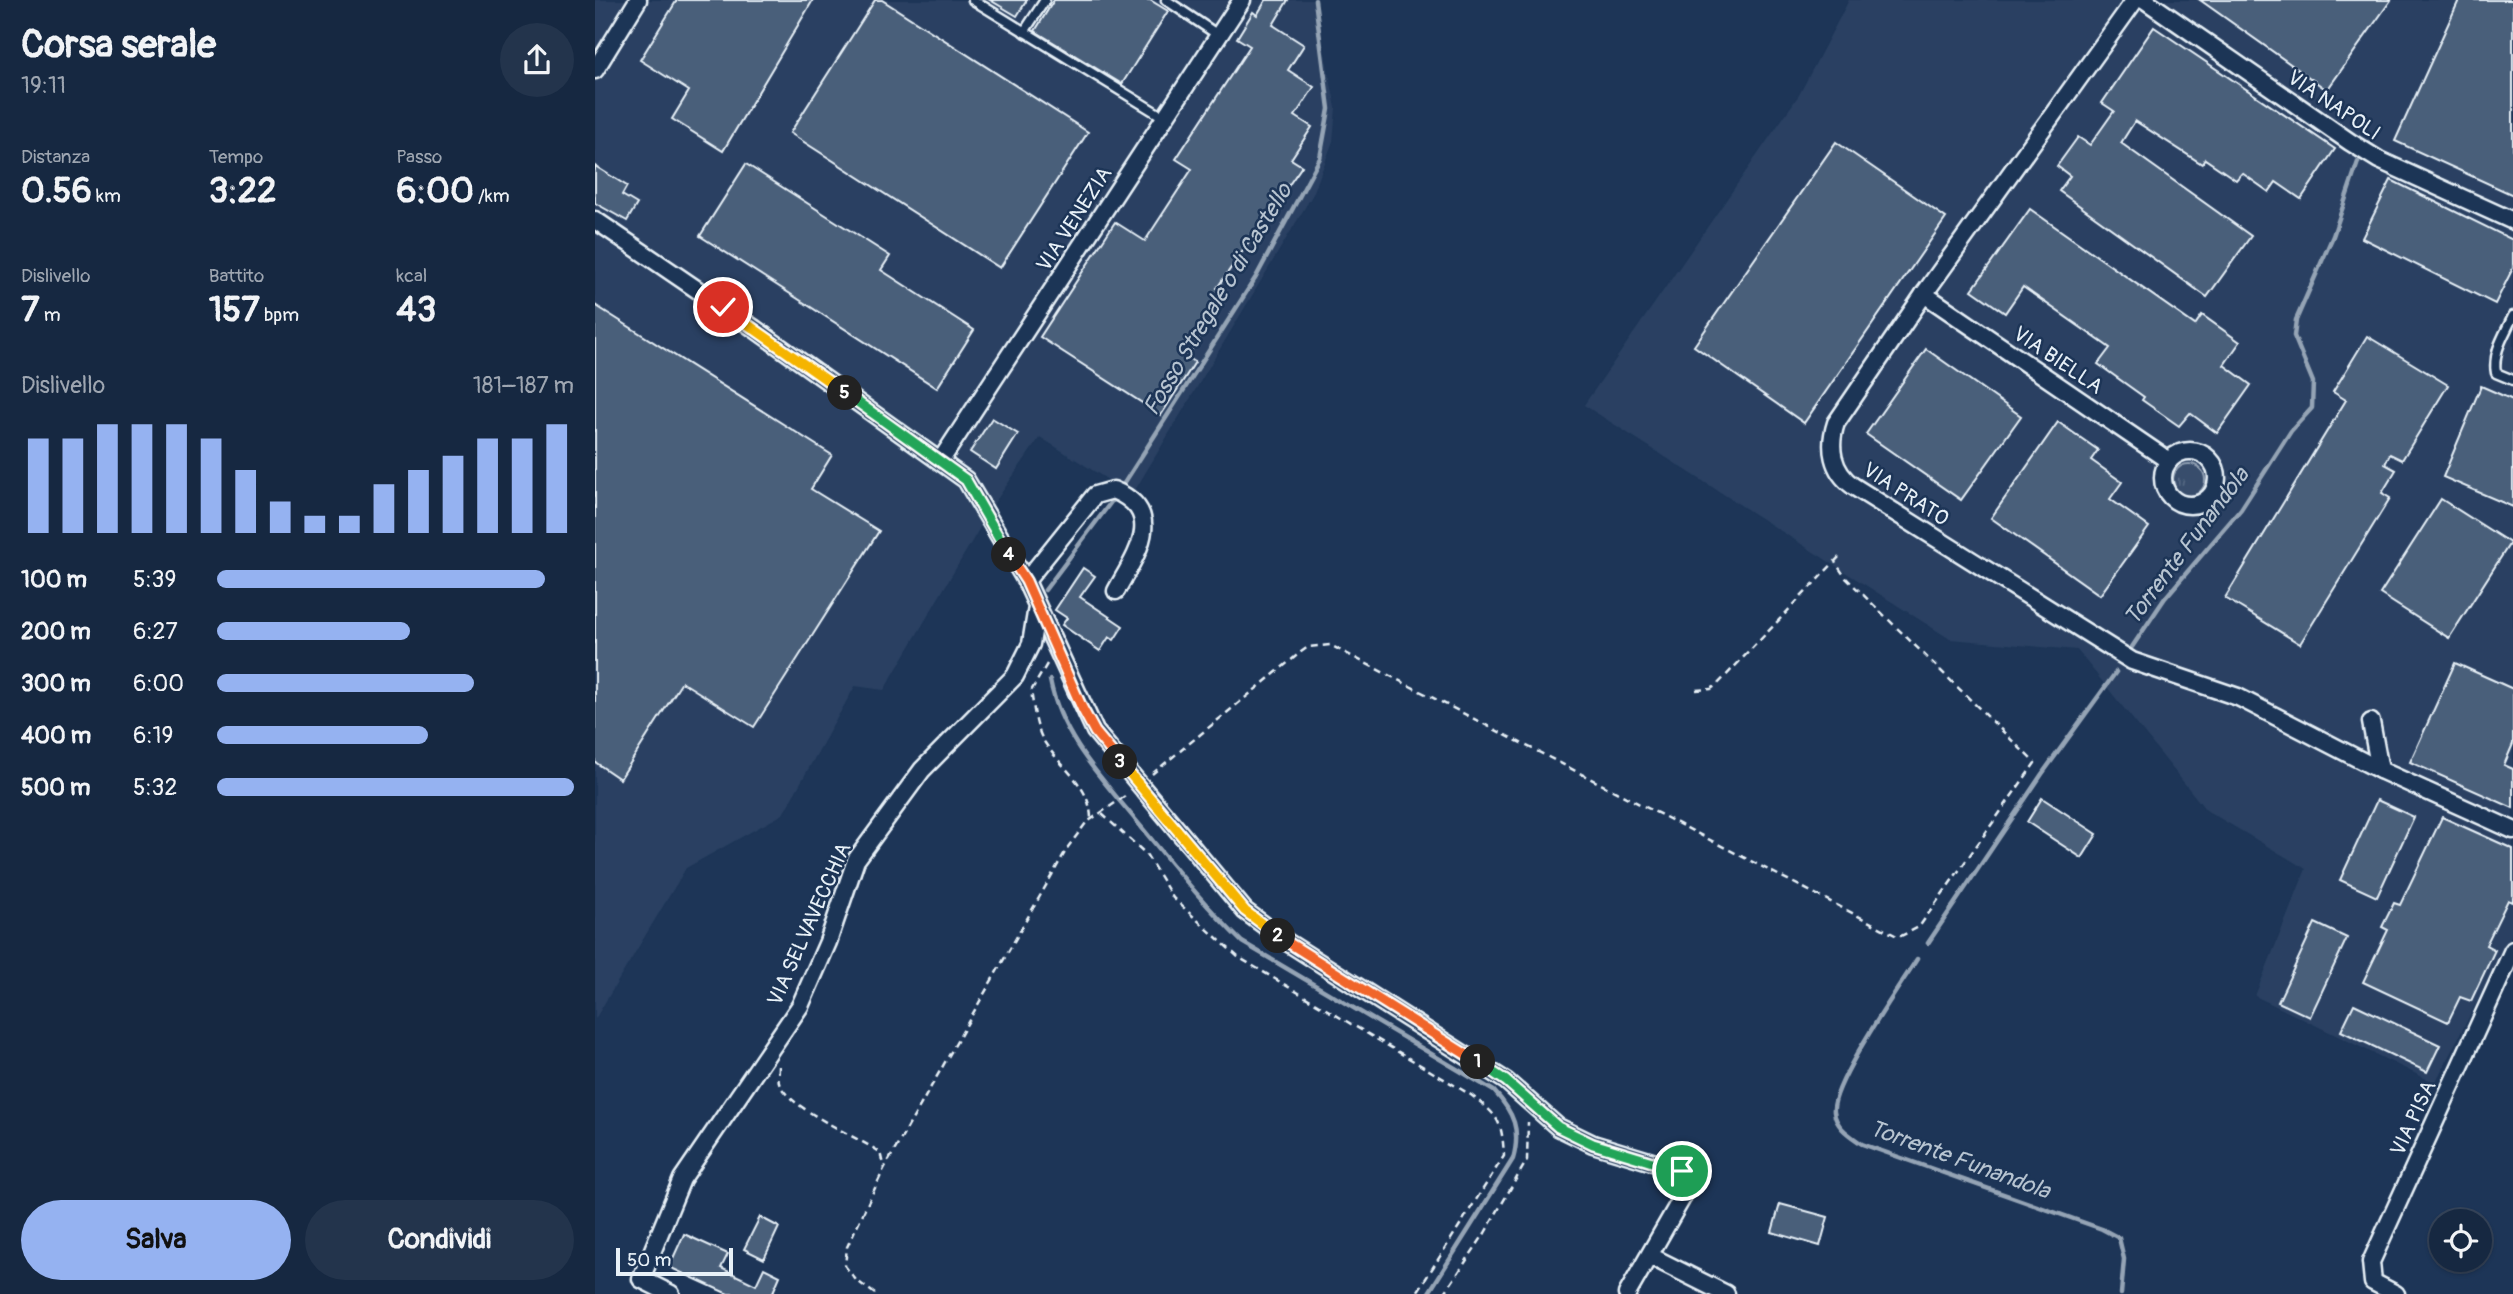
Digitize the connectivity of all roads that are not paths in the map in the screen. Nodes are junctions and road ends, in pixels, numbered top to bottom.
1 (638, 0) edge
2 (973, 0) edge
3 (1045, 0) edge
4 (1165, 0) edge
5 (1242, 0) edge
6 (2135, 0) edge
7 (2145, 0) edge
8 (1024, 32) junction
9 (1219, 36) junction
10 (595, 70) edge
11 (1165, 118) junction
12 (595, 220) edge
13 (2513, 221) edge
14 (1924, 294) junction
15 (2513, 316) edge
16 (2513, 380) edge
17 (941, 460) junction
18 (2169, 461) dead end
19 (1026, 581) junction
20 (1117, 591) dead end
21 (1037, 605) junction
22 (2371, 722) dead end
23 (2380, 770) junction
24 (2513, 830) edge
25 (2513, 950) edge
26 (1650, 1256) junction
27 (671, 1294) edge
28 (1627, 1294) edge
29 (1726, 1294) edge
30 (2396, 1294) edge

1 - 10 street
2 - 8 lane
3 - 8 lane
4 - 9 lane
5 - 9 street, VIA VENEZIA
6 - 14 street, VIA PRATO
7 - 13 street, VIA NAPOLI
8 - 11 lane
9 - 11 street, VIA VENEZIA
11 - 17 street, VIA VENEZIA
12 - 17 street
14 - 18 street, VIA BIELLA
14 - 23 street, VIA PRATO
15 - 16 lane
17 - 19 street
19 - 20 street
19 - 21 street
21 - 26 street
21 - 27 street, VIA SELVAVECCHIA
22 - 23 street
23 - 24 street, VIA PRATO
25 - 30 street, VIA PISA
26 - 28 street
26 - 29 street

